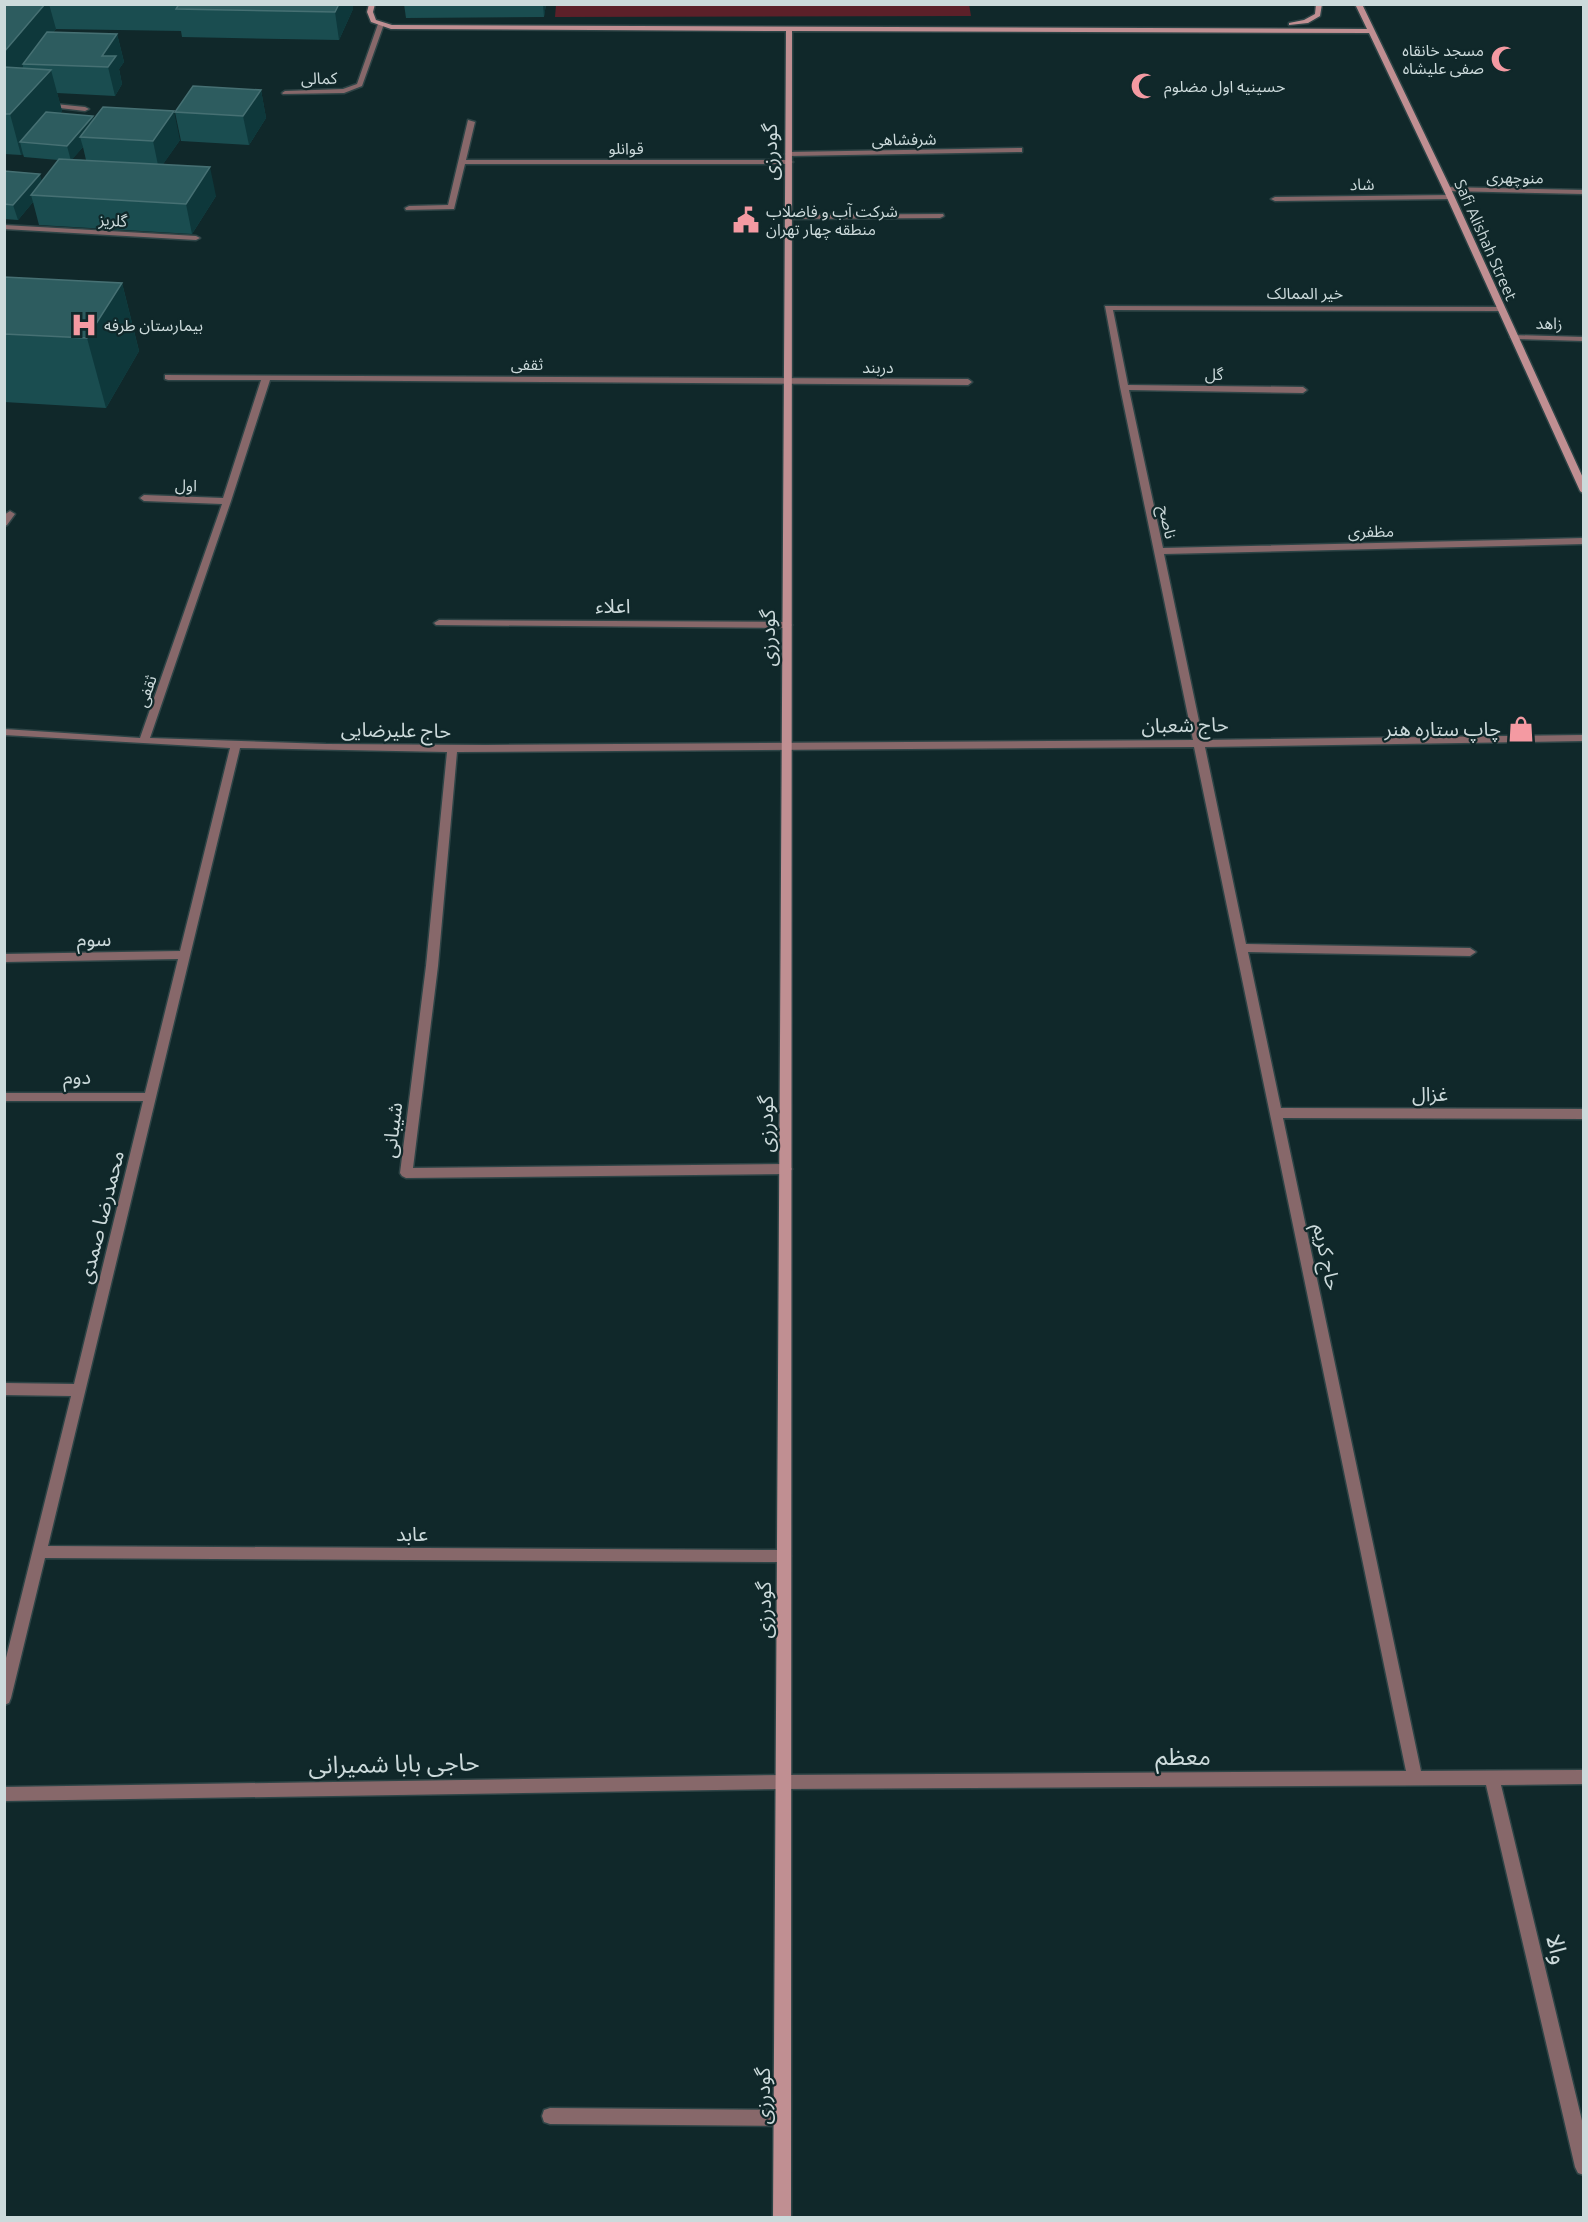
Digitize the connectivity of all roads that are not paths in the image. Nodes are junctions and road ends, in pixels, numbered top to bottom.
1 (372, 4) edge
2 (1319, 4) edge
3 (1358, 4) edge
4 (381, 24) junction
5 (1251, 29) junction
6 (789, 30) junction
7 (1369, 31) junction
8 (285, 93) dead end
9 (39, 105) edge
10 (85, 109) dead end
11 (471, 122) dead end
12 (1019, 150) dead end
13 (789, 158) junction
14 (462, 162) junction
15 (1584, 192) edge
16 (1448, 193) junction
17 (1275, 199) dead end
18 (409, 208) dead end
19 (940, 216) dead end
20 (789, 217) junction
21 (36, 219) edge
22 (4, 227) edge
23 (29, 228) junction
24 (196, 238) dead end
25 (1108, 308) joint
26 (1501, 309) junction
27 (1514, 337) junction
28 (1584, 339) edge
29 (168, 377) dead end
30 (266, 378) junction
31 (789, 381) junction
32 (968, 382) dead end
33 (1124, 387) junction
34 (1303, 390) dead end
35 (1584, 491) edge
36 (144, 498) dead end
37 (227, 501) junction
38 (10, 514) dead end
39 (4, 523) edge
40 (1584, 541) edge
41 (1159, 551) junction
42 (440, 623) dead end
43 (787, 625) junction
44 (4, 732) edge
45 (1584, 738) edge
46 (144, 741) junction
47 (1199, 743) junction
48 (236, 745) junction
49 (787, 748) junction
50 (452, 749) junction
51 (1242, 948) junction
52 (1470, 952) dead end
53 (185, 956) junction
54 (4, 958) edge
55 (4, 1097) edge
56 (150, 1097) junction
57 (1277, 1113) junction
58 (1584, 1114) edge
59 (786, 1169) junction
60 (4, 1389) edge
61 (80, 1390) junction
62 (40, 1552) junction
63 (784, 1556) junction
64 (4, 1698) edge
65 (1492, 1778) junction
66 (1584, 1778) edge
67 (1416, 1779) junction
68 (784, 1782) junction
69 (4, 1794) edge
70 (550, 2116) dead end
71 (782, 2118) junction
72 (1584, 2167) edge
73 (782, 2217) edge

1 - 4 street
2 - 5 street
3 - 7 street, Safi Alishah Street
4 - 6 street
4 - 8 street, کمالی
5 - 6 street
5 - 7 street
6 - 13 street, گودرزی
7 - 16 street, Safi Alishah Street
9 - 10 street
11 - 14 street
12 - 13 street, شرفشاهی
13 - 14 street, قوانلو
13 - 20 street, گودرزی
14 - 18 street
15 - 16 street, منوچهری
16 - 17 street, شاد
16 - 26 street, Safi Alishah Street
19 - 20 street
20 - 31 street, گودرزی
21 - 23 street
22 - 23 street, گلریز
23 - 24 street, گلریز
25 - 26 street, خیر الممالک
25 - 33 street, ناصح
26 - 27 street, Safi Alishah Street
27 - 28 street, زاهد
27 - 35 street, Safi Alishah Street
29 - 30 street, ثقفی
30 - 31 street, ثقفی
30 - 37 street, ثقفی
31 - 32 street, دربند
31 - 43 street, گودرزی
33 - 34 street, گل
33 - 41 street, ناصح
36 - 37 street, اول
37 - 46 street, ثقفی
38 - 39 street
40 - 41 street, مظفری
41 - 47 street, ناصح
42 - 43 street, اعلاء
43 - 49 street, گودرزی
44 - 46 street, حاج علیرضایی
45 - 47 street, حاج شعبان
46 - 48 street, حاج علیرضایی
47 - 49 street, حاج شعبان
47 - 51 street, حاج کریم
48 - 50 street, حاج علیرضایی
48 - 53 street, محمدرضا صمدی
49 - 50 street, حاج علیرضایی
49 - 59 street, گودرزی
50 - 59 street, شیبانی
51 - 52 street
51 - 57 street, حاج کریم
53 - 54 street, سوم
53 - 56 street, محمدرضا صمدی
55 - 56 street, دوم
56 - 61 street, محمدرضا صمدی
57 - 58 street, غزال
57 - 67 street, حاج کریم
59 - 63 street, گودرزی
60 - 61 street
61 - 62 street, محمدرضا صمدی
62 - 63 street, عابد
62 - 64 street, محمدرضا صمدی
63 - 68 street, گودرزی
65 - 66 street, معظم
65 - 67 street, معظم
65 - 72 street, والا
67 - 68 street, معظم
68 - 69 street, حاجی بابا شمیرانی
68 - 71 street, گودرزی
70 - 71 street
71 - 73 street, گودرزی

